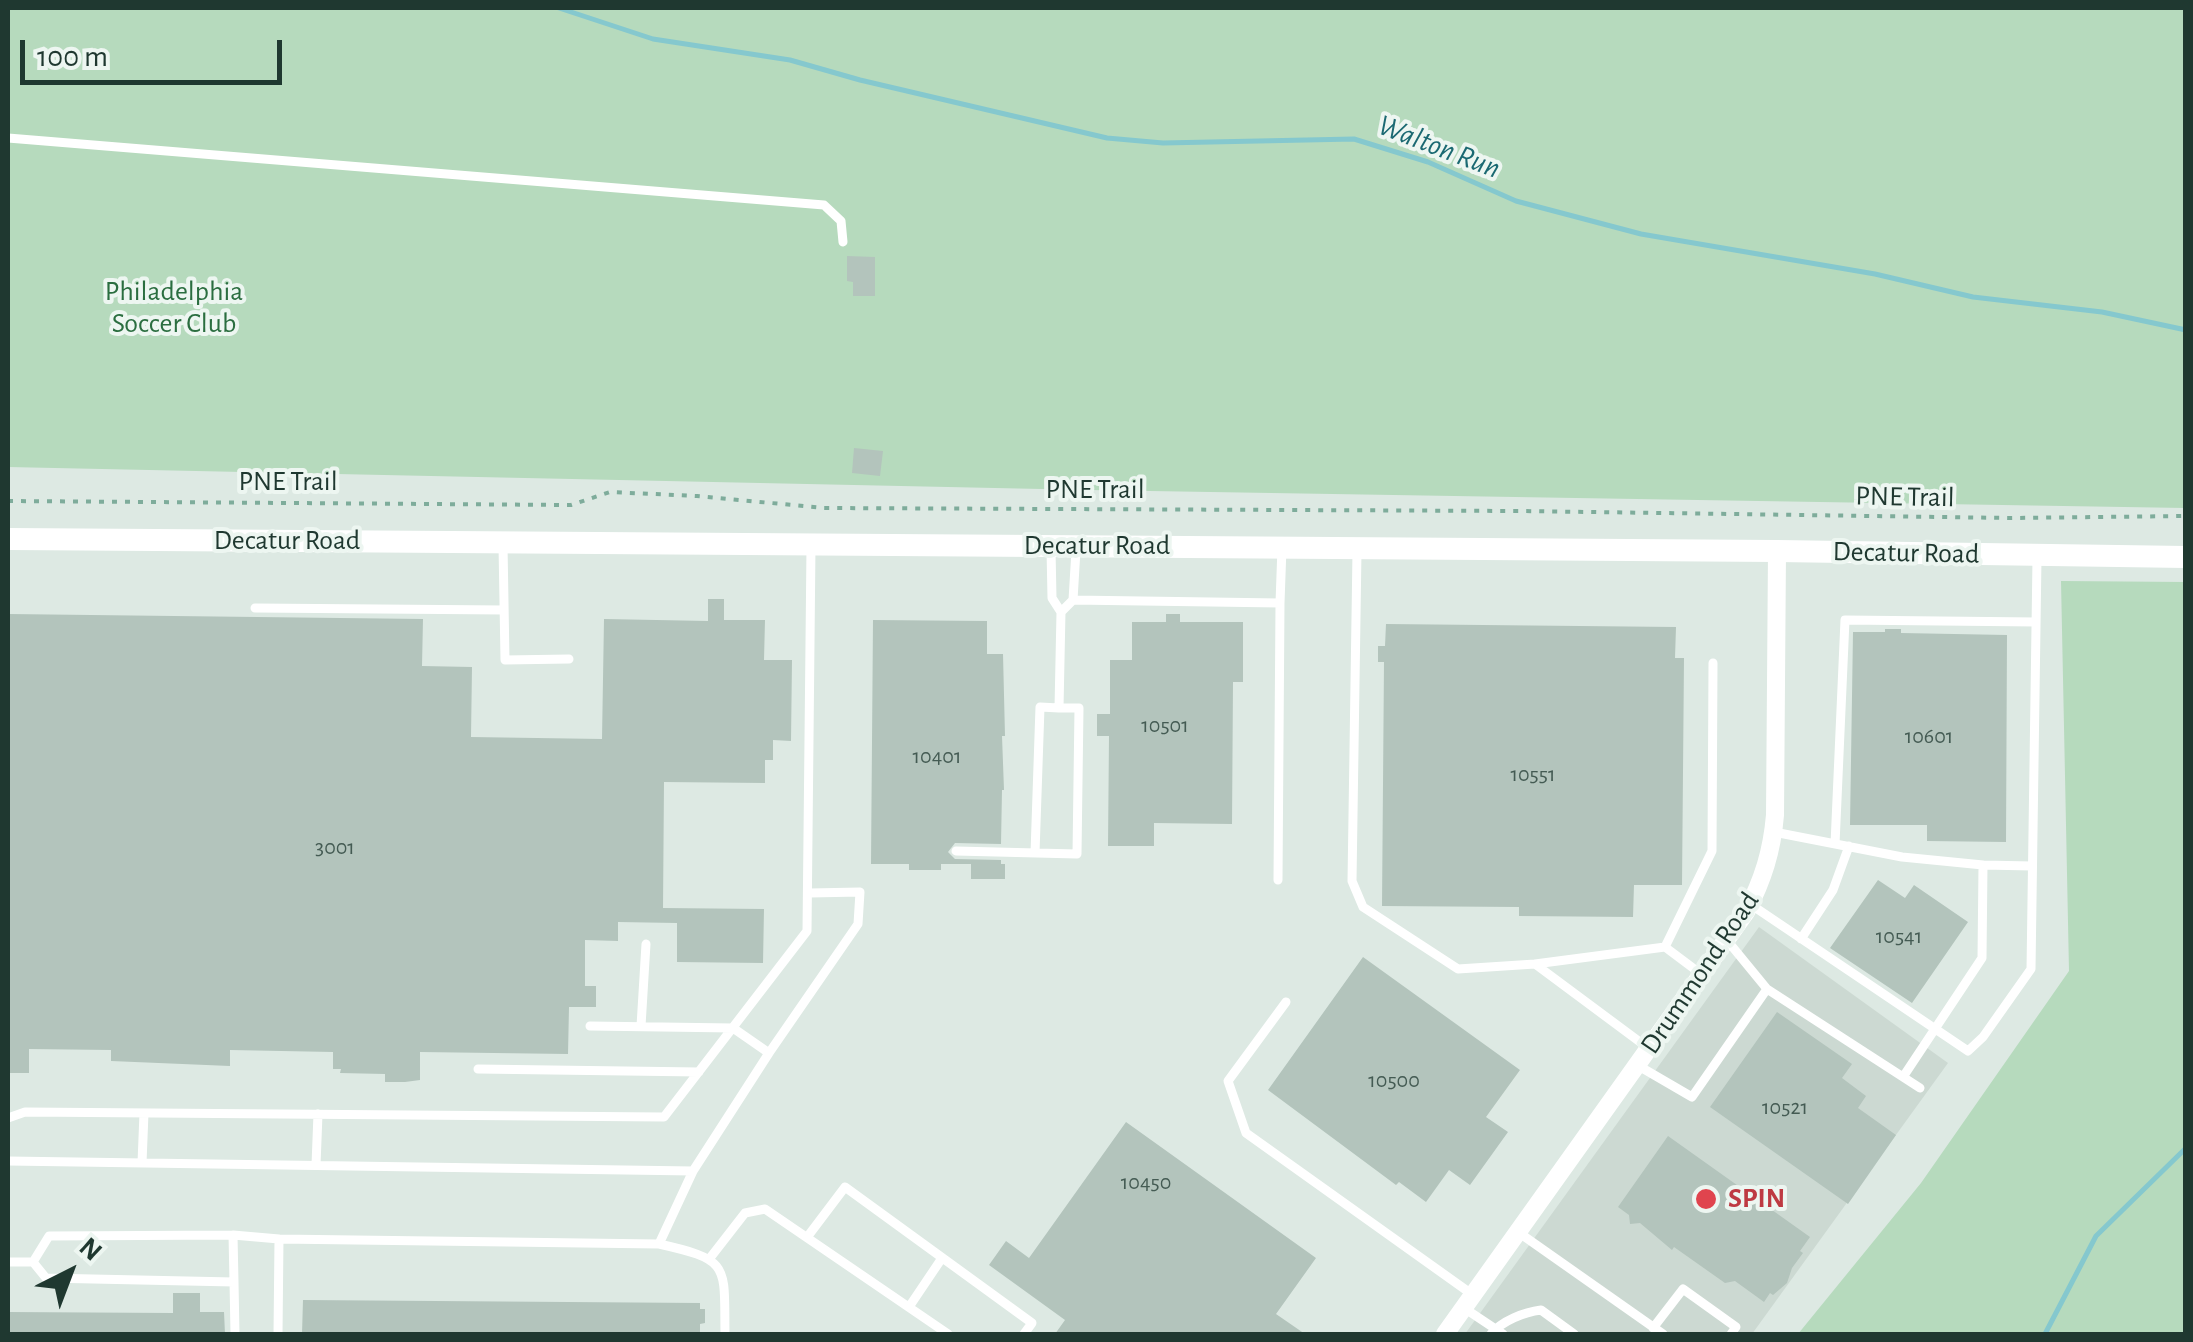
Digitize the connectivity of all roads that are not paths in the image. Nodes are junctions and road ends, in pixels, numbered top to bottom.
1 (8, 138) edge
2 (843, 242) dead end
3 (8, 539) edge
4 (503, 542) junction
5 (811, 544) junction
6 (1051, 546) junction
7 (1076, 546) junction
8 (1282, 548) junction
9 (1357, 548) junction
10 (1777, 551) junction
11 (2037, 555) junction
12 (2186, 558) edge
13 (1074, 600) junction
14 (1280, 603) junction
15 (255, 608) dead end
16 (504, 610) junction
17 (1062, 612) junction
18 (2036, 622) junction
19 (569, 659) dead end
20 (1713, 663) dead end
21 (1060, 708) junction
22 (1774, 832) junction
23 (1835, 844) junction
24 (1849, 846) junction
25 (956, 852) dead end
26 (1035, 853) junction
27 (1983, 865) junction
28 (2032, 866) junction
29 (1278, 880) dead end
30 (810, 893) junction
31 (1750, 904) junction
32 (1802, 939) junction
33 (1726, 940) junction
34 (646, 944) dead end
35 (1665, 947) junction
36 (1535, 964) junction
37 (1702, 974) junction
38 (1767, 988) junction
39 (1286, 1002) dead end
40 (590, 1026) dead end
41 (641, 1026) junction
42 (733, 1028) junction
43 (1933, 1028) junction
44 (1649, 1048) junction
45 (769, 1053) junction
46 (1637, 1065) junction
47 (478, 1069) dead end
48 (699, 1072) junction
49 (1903, 1077) junction
50 (1920, 1088) dead end
51 (144, 1113) junction
52 (318, 1114) junction
53 (8, 1118) edge
54 (8, 1161) edge
55 (142, 1163) junction
56 (316, 1165) junction
57 (693, 1171) junction
58 (1518, 1232) junction
59 (233, 1235) junction
60 (808, 1236) junction
61 (278, 1239) junction
62 (659, 1244) junction
63 (710, 1258) junction
64 (942, 1258) junction
65 (8, 1262) edge
66 (33, 1262) junction
67 (234, 1282) junction
68 (1469, 1302) junction
69 (908, 1306) junction
70 (1653, 1328) junction
71 (1496, 1333) edge
72 (235, 1334) edge
73 (278, 1334) edge
74 (726, 1334) edge
75 (948, 1334) edge
76 (1024, 1334) edge
77 (1445, 1334) edge
78 (1574, 1334) edge
79 (1663, 1334) edge
80 (1731, 1334) edge

1 - 2 lane
3 - 4 street, Decatur Road
4 - 5 street, Decatur Road
4 - 16 lane
5 - 6 street, Decatur Road
5 - 30 lane
6 - 7 street, Decatur Road
6 - 17 lane
7 - 8 street, Decatur Road
7 - 13 lane
8 - 9 street, Decatur Road
8 - 14 lane
9 - 10 street, Decatur Road
9 - 36 lane
10 - 11 street, Decatur Road
10 - 22 street, Drummond Road
11 - 12 street, Decatur Road
11 - 18 lane
13 - 14 lane
13 - 17 lane
14 - 29 lane
15 - 16 lane
16 - 19 lane
17 - 21 lane
18 - 23 lane
18 - 28 lane
20 - 35 lane
21 - 26 lane
21 - 26 lane
22 - 23 lane
22 - 31 street, Drummond Road
23 - 24 lane
24 - 27 lane
24 - 32 lane
25 - 26 lane
27 - 28 lane
27 - 43 lane
28 - 43 lane
30 - 42 lane
30 - 45 lane
31 - 32 lane
31 - 33 street, Drummond Road
32 - 43 lane
33 - 37 street, Drummond Road
33 - 38 lane
34 - 41 lane
35 - 36 lane
35 - 37 lane
36 - 44 lane
37 - 44 street, Drummond Road
38 - 46 lane
38 - 49 lane
39 - 68 lane
40 - 41 lane
41 - 42 lane
42 - 45 lane
42 - 48 lane
43 - 49 lane
44 - 46 street, Drummond Road
45 - 57 lane
46 - 58 street, Drummond Road
47 - 48 lane
48 - 52 lane
49 - 50 lane
51 - 52 lane
51 - 53 lane
51 - 55 lane
52 - 56 lane
54 - 55 lane
55 - 56 lane
56 - 57 lane
57 - 62 lane
58 - 68 street, Drummond Road
58 - 70 lane
59 - 61 lane
59 - 66 lane
59 - 67 lane
60 - 63 lane
60 - 64 lane
60 - 69 lane
61 - 62 lane
61 - 73 lane
62 - 63 lane
63 - 74 lane
64 - 69 lane
64 - 76 lane
65 - 66 lane
66 - 67 lane
67 - 72 lane
68 - 71 lane
68 - 77 street, Drummond Road
69 - 75 lane
70 - 79 lane
70 - 80 lane
71 - 78 lane

